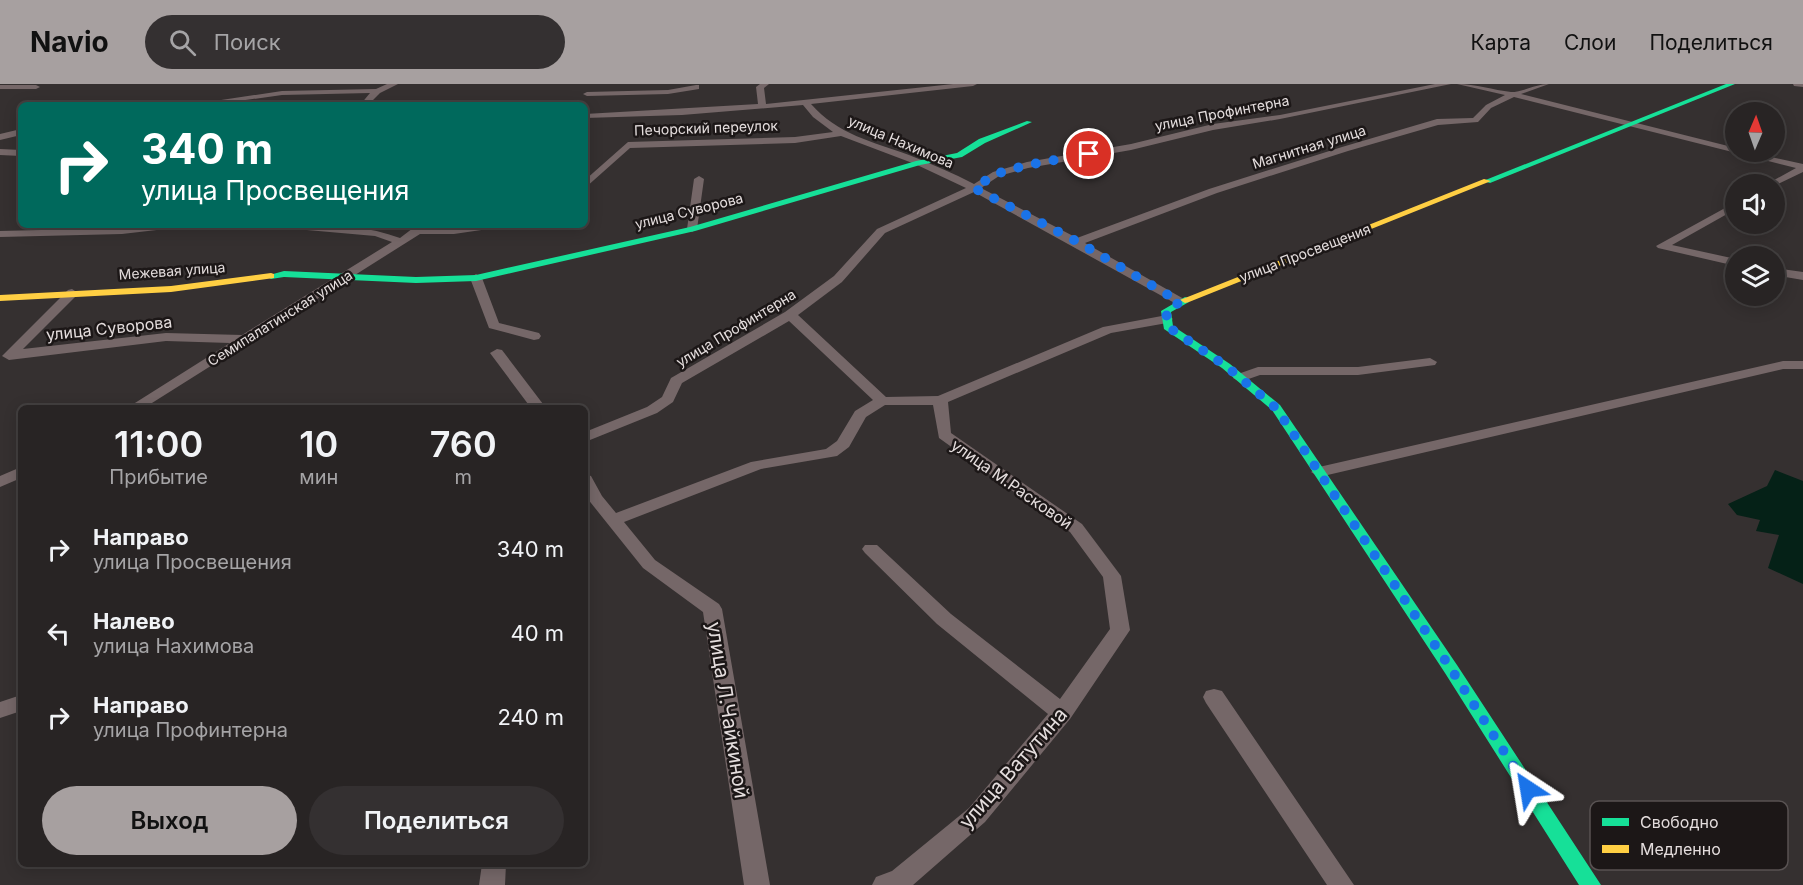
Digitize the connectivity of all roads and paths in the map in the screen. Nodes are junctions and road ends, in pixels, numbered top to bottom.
1 (394, 84) edge
2 (765, 84) edge
3 (973, 84) edge
4 (1447, 84) edge
5 (1461, 84) edge
6 (1470, 84) edge
7 (1545, 84) edge
8 (1732, 84) edge
9 (1797, 84) edge
10 (1803, 85) edge
11 (594, 86) dead end
12 (0, 87) edge
13 (36, 87) dead end
14 (696, 87) dead end
15 (377, 91) junction
16 (343, 92) junction
17 (1512, 95) junction
18 (214, 102) edge
19 (306, 102) dead end
20 (367, 102) edge
21 (806, 104) junction
22 (762, 106) junction
23 (588, 116) edge
24 (1029, 122) dead end
25 (1630, 124) junction
26 (18, 133) edge
27 (843, 133) junction
28 (0, 137) edge
29 (1725, 148) edge
30 (0, 152) edge
31 (18, 153) edge
32 (1783, 162) edge
33 (919, 163) junction
34 (1803, 167) edge
35 (1785, 177) edge
36 (699, 179) dead end
37 (588, 182) edge
38 (974, 188) junction
39 (1725, 211) edge
40 (30, 228) edge
41 (148, 228) edge
42 (344, 228) edge
43 (420, 228) edge
44 (474, 228) edge
45 (692, 229) junction
46 (21, 233) junction
47 (0, 234) edge
48 (401, 242) junction
49 (1078, 242) junction
50 (1725, 260) edge
51 (1785, 273) edge
52 (1803, 276) edge
53 (345, 278) junction
54 (476, 278) junction
55 (72, 293) junction
56 (0, 298) edge
57 (1180, 302) junction
58 (790, 315) junction
59 (1167, 319) junction
60 (534, 336) dead end
61 (247, 339) junction
62 (497, 353) dead end
63 (5, 358) edge
64 (1431, 362) dead end
65 (1803, 365) edge
66 (1240, 378) junction
67 (940, 400) junction
68 (882, 401) junction
69 (139, 405) edge
70 (536, 405) edge
71 (588, 436) edge
72 (1319, 472) junction
73 (18, 473) edge
74 (0, 482) edge
75 (590, 501) edge
76 (614, 520) junction
77 (871, 549) dead end
78 (1120, 630) joint
79 (1214, 697) dead end
80 (18, 704) edge
81 (0, 710) edge
82 (1062, 713) junction
83 (494, 867) edge
84 (492, 885) edge
85 (757, 885) edge
86 (885, 885) edge
87 (1341, 885) edge
88 (1591, 885) edge

1 - 15 street
2 - 22 street
3 - 21 street
4 - 38 street, улица Профинтерна
5 - 6 street
6 - 17 street
7 - 17 street, Магнитная улица
8 - 25 street, улица Просвещения
9 - 10 street
11 - 14 street
12 - 13 street
15 - 16 street
15 - 20 street
16 - 18 street
16 - 19 street
17 - 25 street
17 - 49 street, Магнитная улица
21 - 22 street
21 - 27 street, улица Нахимова
22 - 23 street
24 - 33 street, улица Суворова
25 - 29 street
25 - 57 street, улица Просвещения
26 - 28 street
27 - 33 street, улица Нахимова
27 - 37 street, Печорский переулок
30 - 31 street
32 - 34 street
33 - 38 street, улица Нахимова
33 - 45 street, улица Суворова
34 - 35 street
36 - 45 street
38 - 49 street, улица Нахимова
38 - 58 street, улица Профинтерна
39 - 50 street
40 - 46 street
41 - 46 street
42 - 48 street
43 - 44 street
43 - 48 street, Семипалатинская улица
45 - 54 street, улица Суворова
46 - 47 street
48 - 53 street, Семипалатинская улица
49 - 57 street, улица Нахимова
51 - 52 street
53 - 54 street, улица Суворова
53 - 55 street, Межевая улица
53 - 61 street, Семипалатинская улица
54 - 60 street
55 - 56 street, Межевая улица
55 - 63 street
57 - 59 street
58 - 68 street
58 - 71 street, улица Профинтерна
59 - 66 street
59 - 67 street
61 - 63 street, улица Суворова
61 - 69 street, Семипалатинская улица
62 - 70 street
64 - 66 street
65 - 72 street
66 - 72 street
67 - 68 street
67 - 78 street, улица М.Расковой
68 - 76 street
72 - 88 street
73 - 74 street
75 - 76 street, улица Л.Чайкиной
76 - 85 street, улица Л.Чайкиной
77 - 82 street
78 - 82 street, улица Ватутина
79 - 87 street
80 - 81 street
82 - 86 street, улица Ватутина
83 - 84 street

